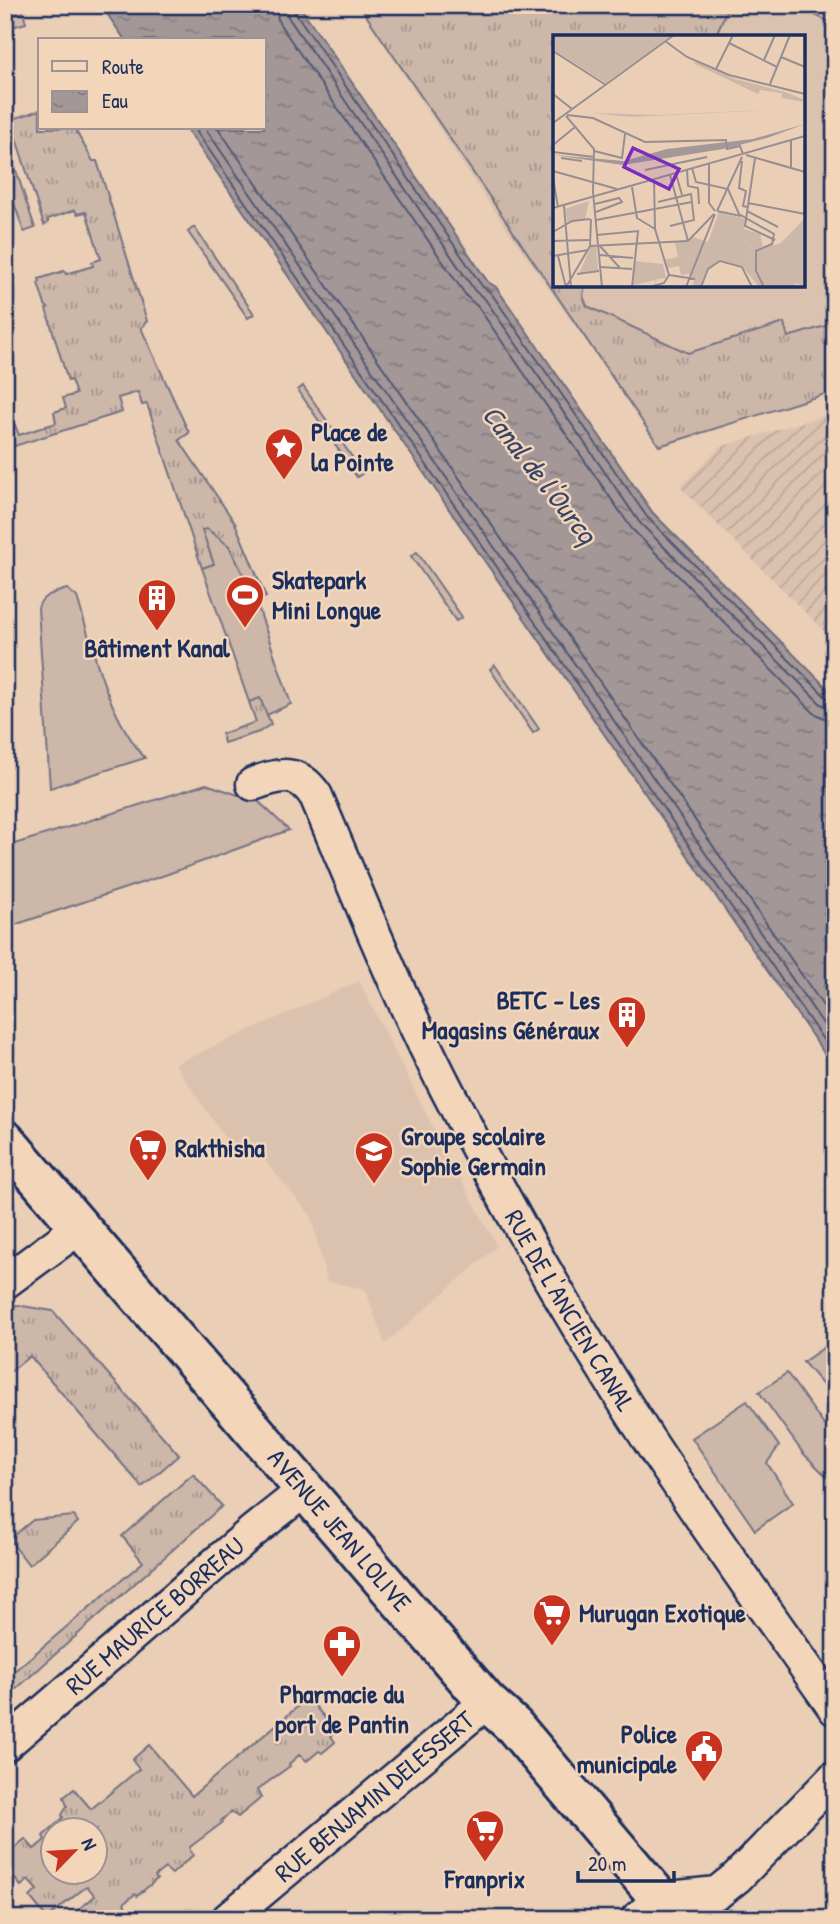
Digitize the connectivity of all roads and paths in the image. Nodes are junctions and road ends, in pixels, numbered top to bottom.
1 (253, 784) dead end
2 (5, 1140) edge
3 (80, 1227) junction
4 (5, 1282) edge
5 (306, 1489) junction
6 (486, 1702) junction
7 (835, 1709) edge
8 (5, 1745) edge
9 (835, 1777) edge
10 (658, 1912) edge
11 (228, 1919) edge

1 - 7 street, RUE DE L'ANCIEN CANAL
2 - 3 main road, AVENUE JEAN LOLIVE
3 - 4 street
3 - 5 main road, AVENUE JEAN LOLIVE
5 - 6 main road, AVENUE JEAN LOLIVE
5 - 8 street, RUE MAURICE BORREAU
6 - 10 main road, AVENUE JEAN LOLIVE
6 - 11 street, RUE BENJAMIN DELESSERT
9 - 10 street

